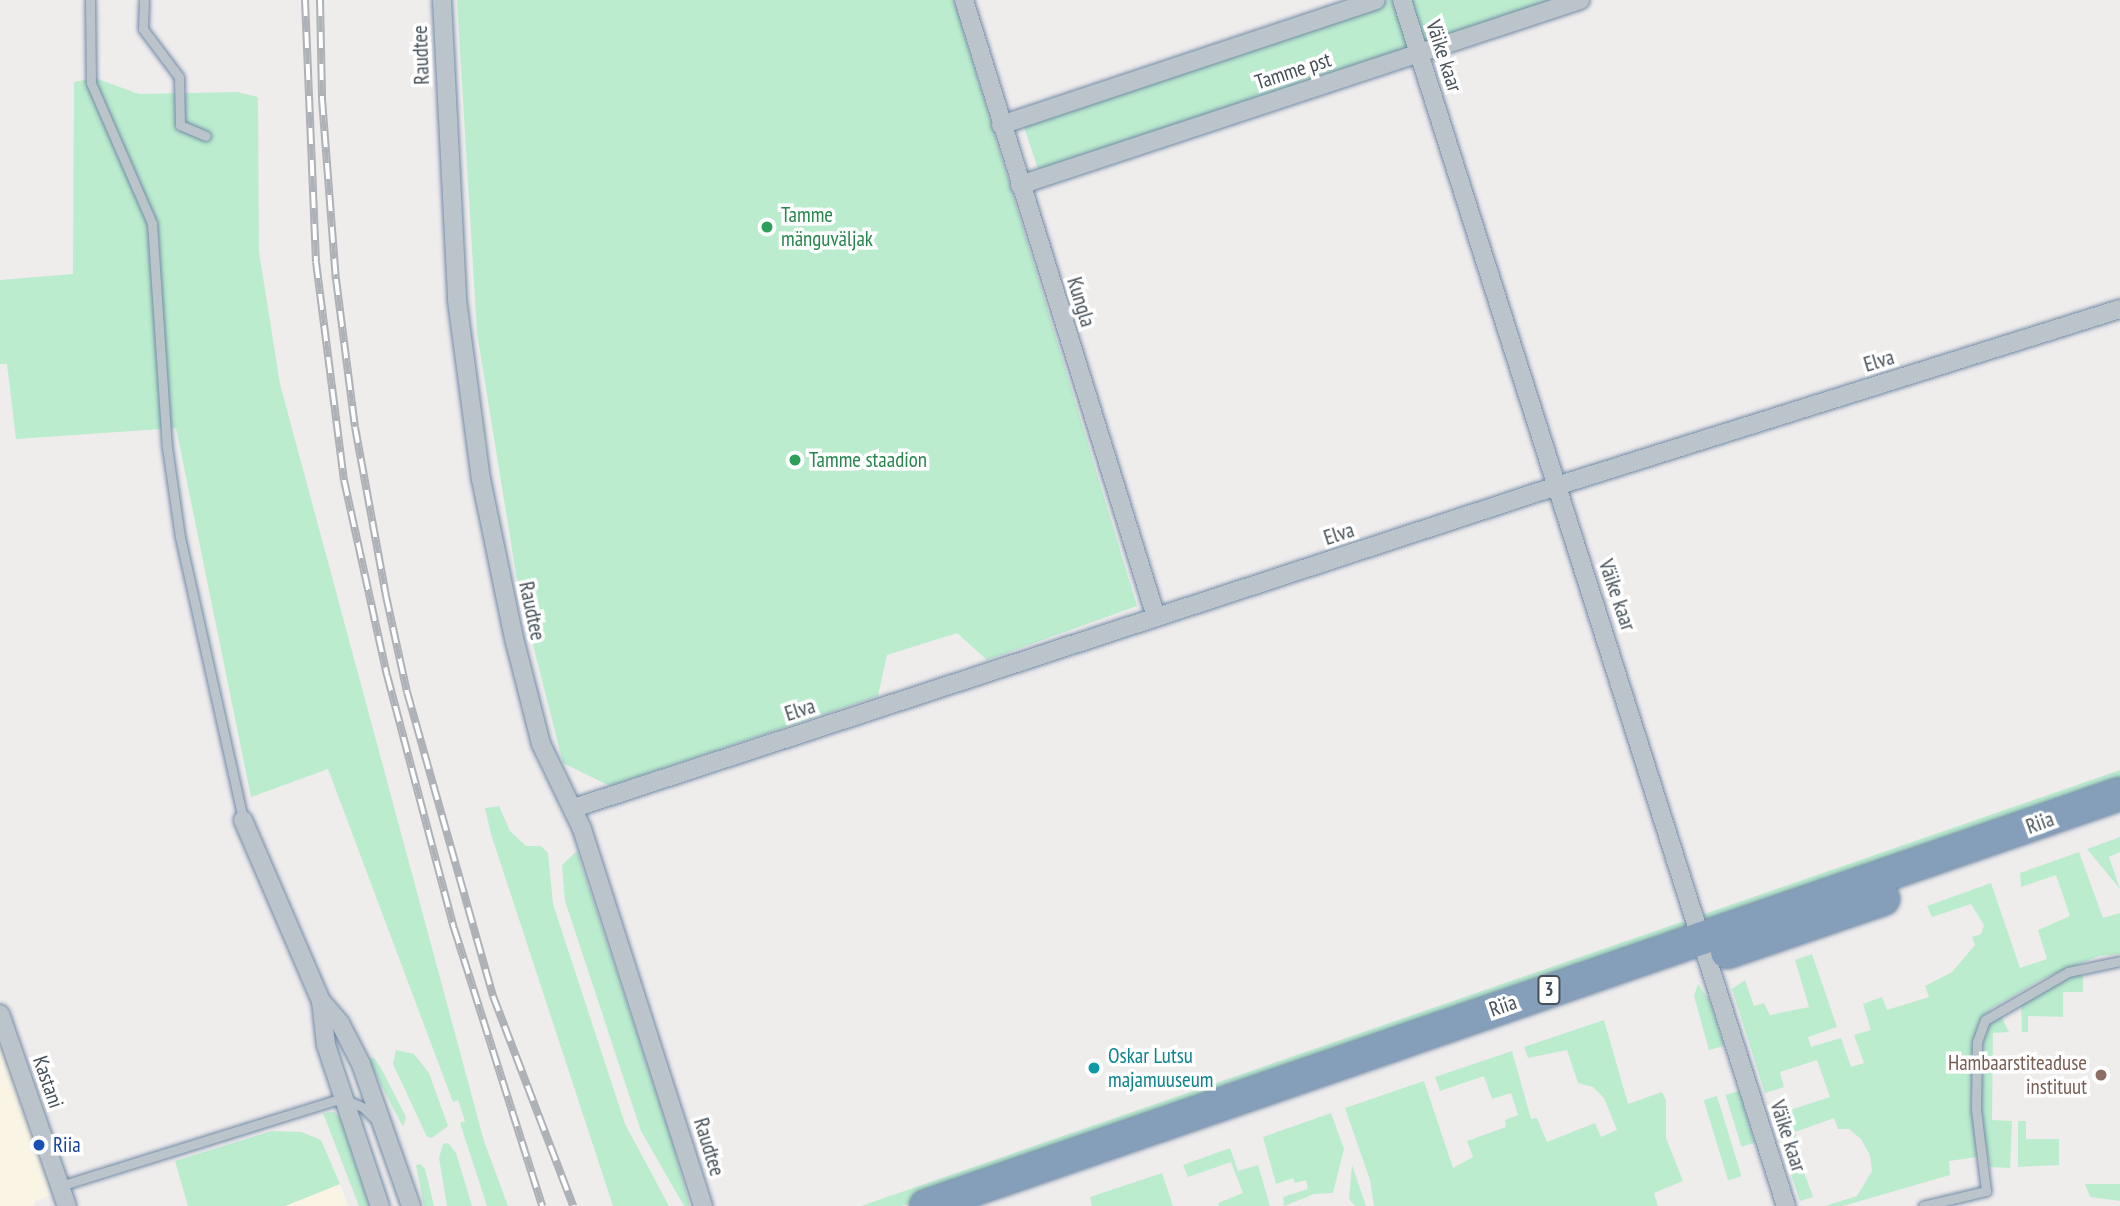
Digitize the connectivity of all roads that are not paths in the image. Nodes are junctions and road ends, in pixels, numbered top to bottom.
1 (90, 0) edge
2 (144, 0) edge
3 (442, 0) edge
4 (964, 0) edge
5 (1376, 0) edge
6 (1402, 0) edge
7 (1580, 0) edge
8 (1419, 53) junction
9 (1001, 125) junction
10 (206, 136) dead end
11 (1020, 185) junction
12 (2120, 309) edge
13 (1556, 487) junction
14 (1156, 617) junction
15 (2120, 794) edge
16 (574, 808) junction
17 (2120, 815) edge
18 (243, 820) joint
19 (1703, 949) junction
20 (2120, 961) edge
21 (321, 1001) junction
22 (0, 1014) edge
23 (342, 1098) junction
24 (381, 1125) junction
25 (60, 1186) junction
26 (68, 1206) edge
27 (380, 1206) edge
28 (411, 1206) edge
29 (703, 1206) edge
30 (926, 1206) edge
31 (995, 1206) edge
32 (1786, 1206) edge
33 (1923, 1206) edge

1 - 18 lane
2 - 10 lane
3 - 16 street, Raudtee
4 - 9 street, Kungla
5 - 9 street, Tamme pst
6 - 8 street, Väike kaar
7 - 8 street, Tamme pst
8 - 11 street, Tamme pst
8 - 13 street, Väike kaar
9 - 11 street, Kungla
11 - 14 street, Kungla
12 - 13 street, Elva
13 - 14 street, Elva
13 - 19 street, Väike kaar
14 - 16 street, Elva
15 - 19 highway, Riia / 3
16 - 29 street, Raudtee
17 - 19 highway, Riia / 3
18 - 21 street
19 - 30 highway, Riia / 3
19 - 31 highway, Riia / 3
19 - 32 street, Väike kaar
20 - 33 lane
21 - 23 street
21 - 24 street
22 - 25 street, Kastani
23 - 24 lane
23 - 25 lane
23 - 27 street
24 - 28 street
25 - 26 street, Kastani

